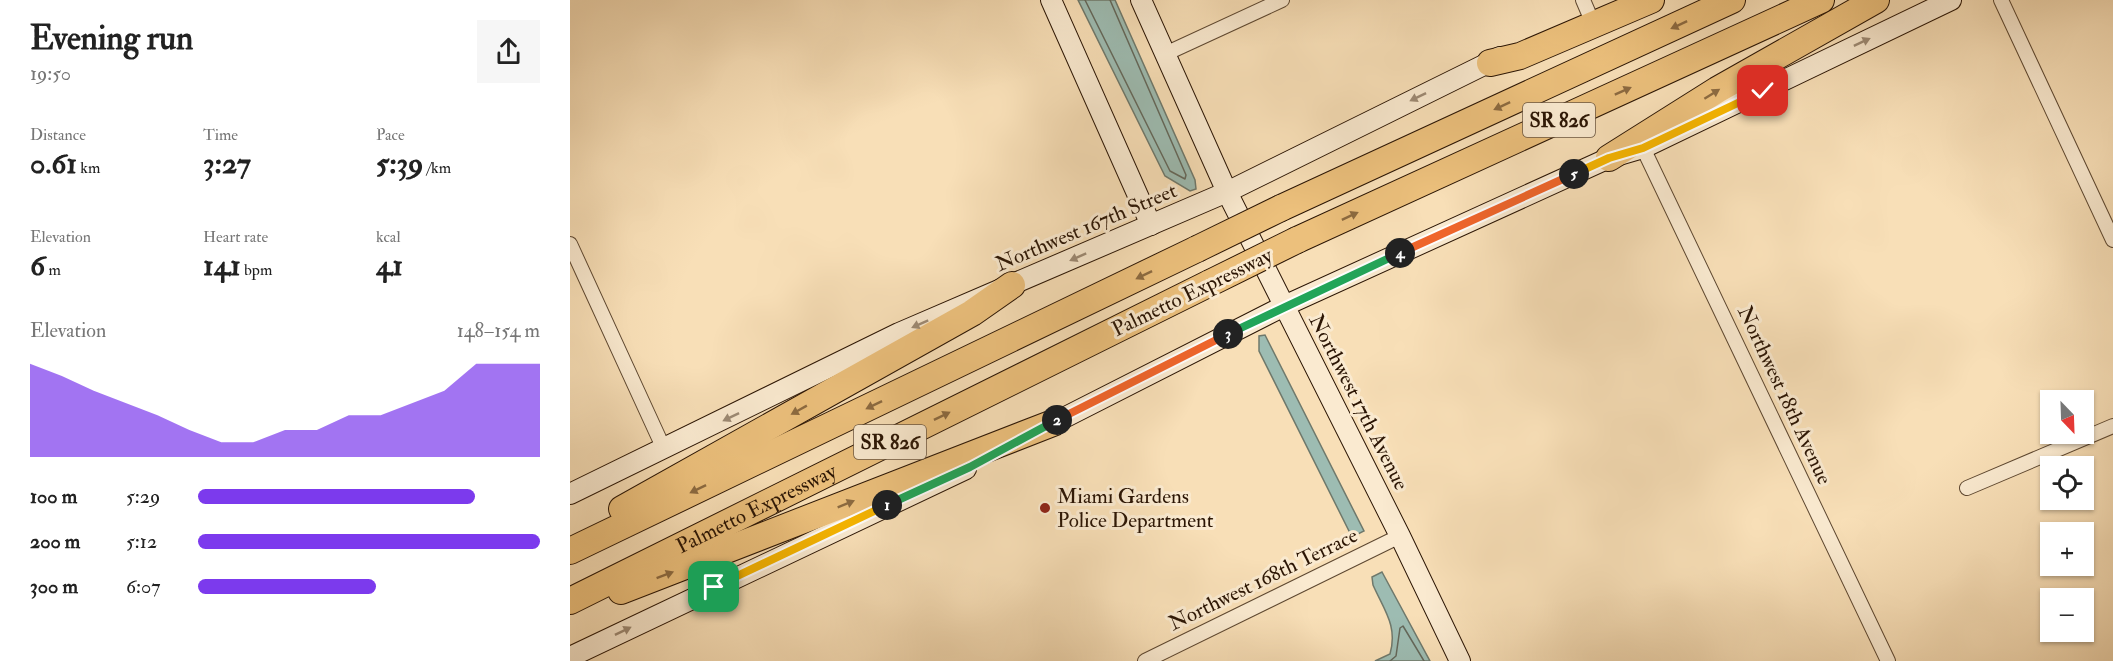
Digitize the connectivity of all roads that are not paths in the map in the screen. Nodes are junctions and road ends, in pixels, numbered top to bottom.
1 (1051, 0) edge
2 (1141, 0) edge
3 (1282, 0) edge
4 (1619, 0) edge
5 (1651, 0) edge
6 (1732, 0) edge
7 (1821, 0) edge
8 (1876, 0) edge
9 (1951, 0) edge
10 (2001, 0) edge
11 (1258, 5) edge
12 (1586, 7) edge
13 (1165, 54) junction
14 (1490, 63) junction
15 (1643, 148) junction
16 (1609, 158) junction
17 (1227, 192) junction
18 (1151, 225) junction
19 (2113, 240) edge
20 (570, 244) edge
21 (1012, 285) junction
22 (1284, 306) junction
23 (1053, 423) junction
24 (2113, 426) edge
25 (664, 449) junction
26 (1967, 488) dead end
27 (570, 494) edge
28 (1400, 536) junction
29 (570, 550) edge
30 (570, 601) edge
31 (570, 609) edge
32 (570, 657) edge
33 (1145, 661) edge
34 (1460, 661) edge
35 (1888, 661) edge

1 - 18 street
2 - 13 street, Northwest 17th Avenue
3 - 11 street
4 - 12 street, Northwest 167th Street
5 - 14 highway
6 -> 29 highway, Palmetto Expressway / SR 826, bridge
30 -> 7 highway, Palmetto Expressway / SR 826, bridge
16 -> 8 highway
15 -> 9 street
10 - 19 street
11 - 13 street
12 - 14 street, Northwest 167th Street
13 - 17 street, Northwest 17th Avenue
14 -> 17 street, Northwest 167th Street
15 - 16 street
15 - 35 street, Northwest 18th Avenue
16 - 22 street
17 - 18 street, Northwest 167th Street
17 - 22 street, Northwest 17th Avenue
18 -> 21 street, Northwest 167th Street
20 - 25 street
21 -> 25 street, Northwest 167th Street
21 -> 29 highway
22 - 23 street
22 - 28 street, Northwest 17th Avenue
31 -> 23 highway
32 -> 23 street
24 - 26 street
25 - 27 street, Northwest 167th Street
28 - 33 street, Northwest 168th Terrace
28 - 34 street, Northwest 17th Avenue

